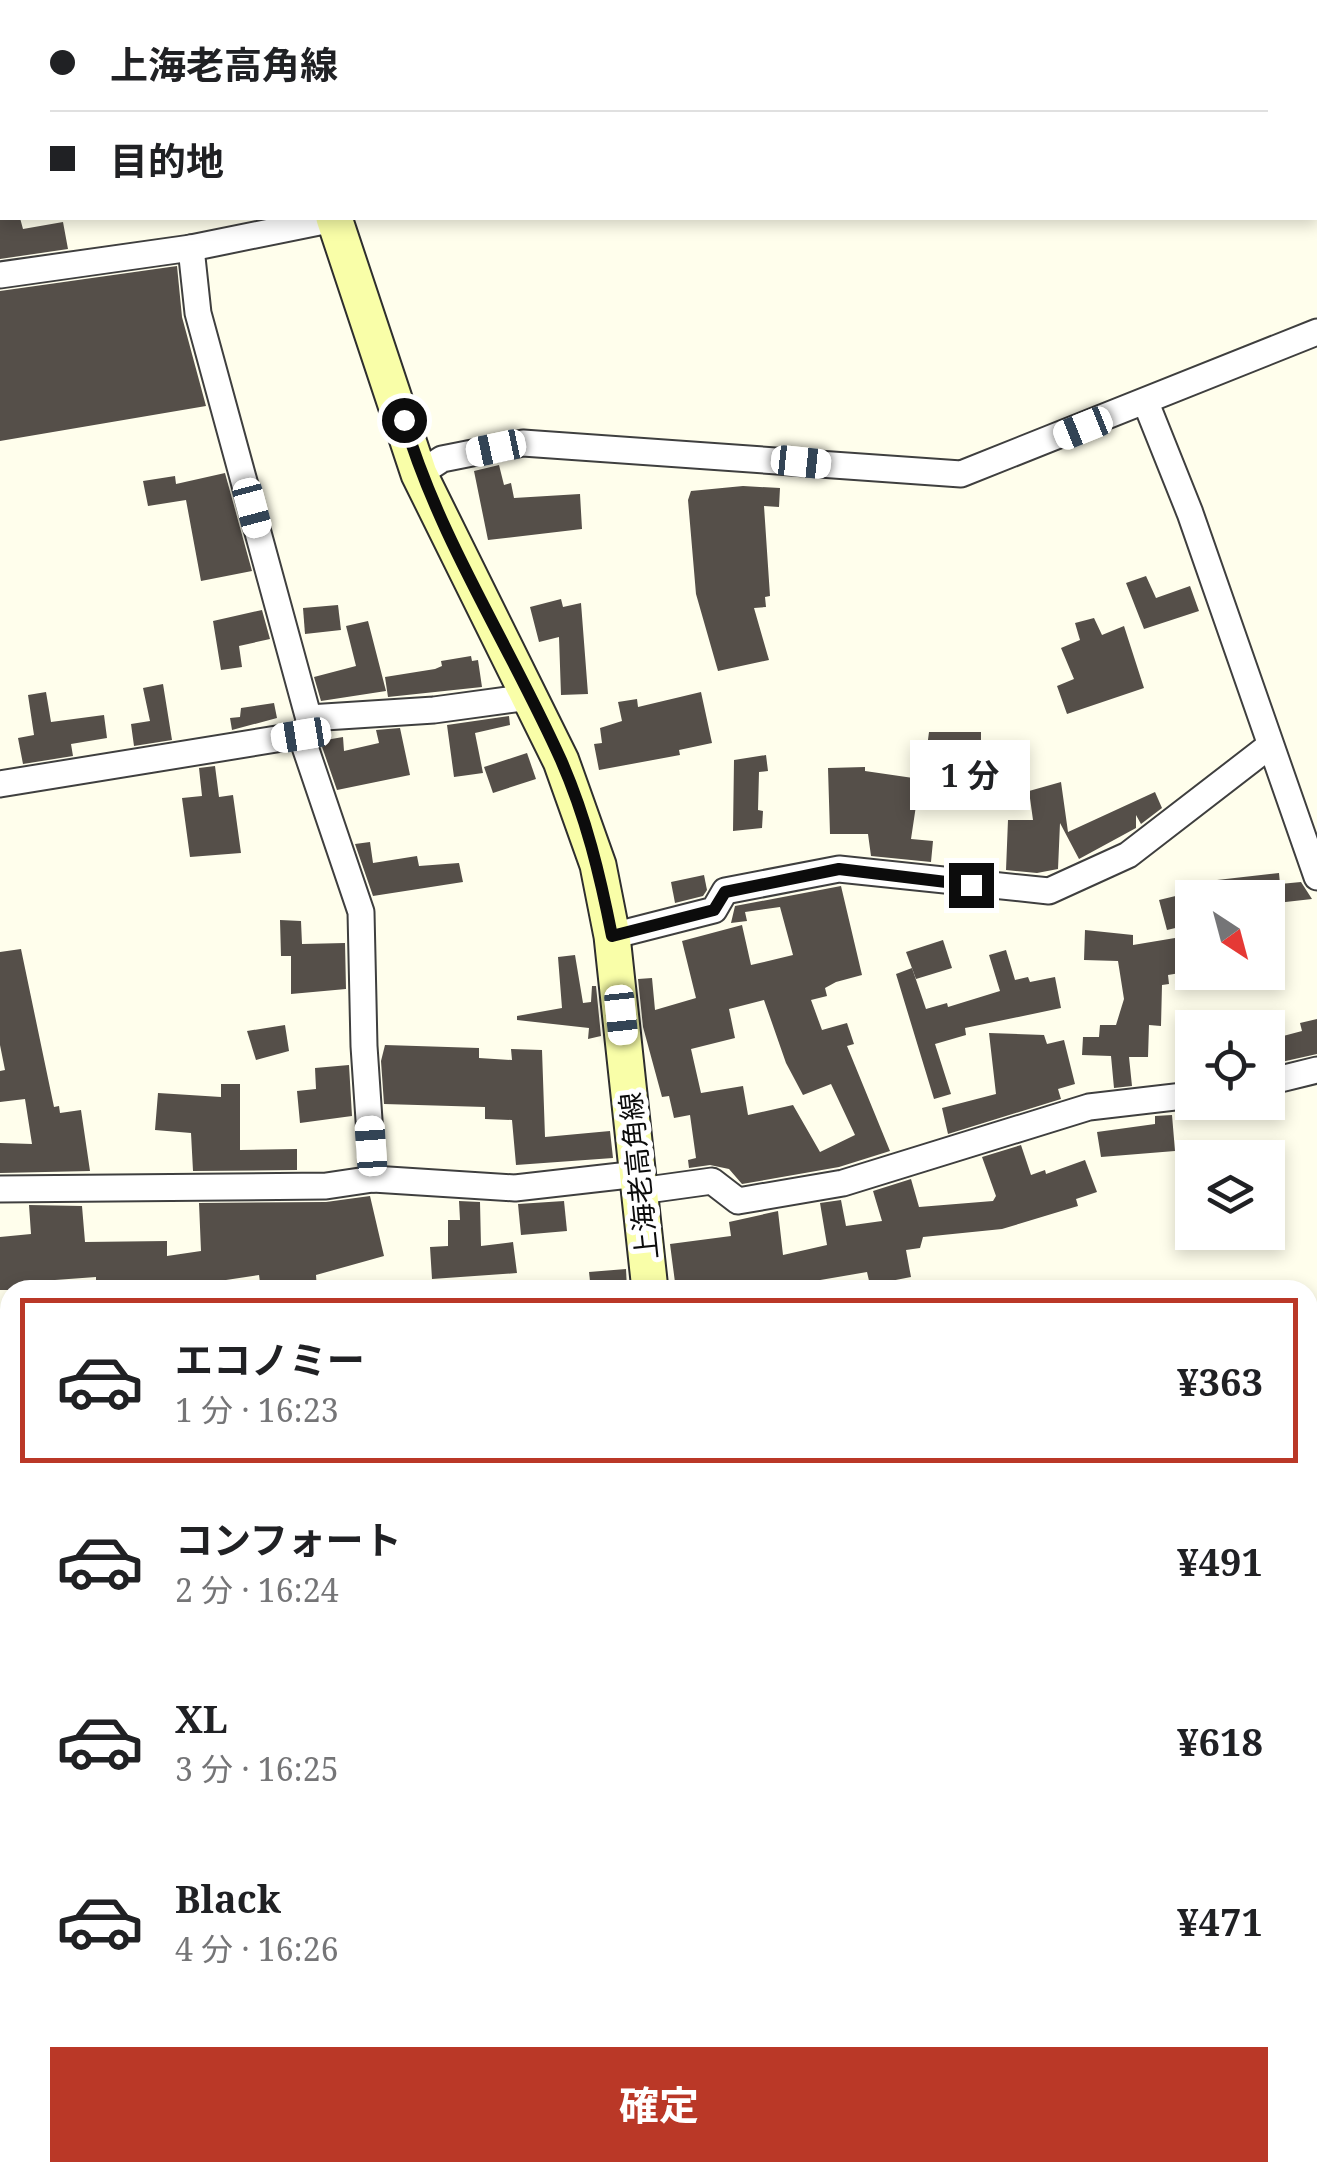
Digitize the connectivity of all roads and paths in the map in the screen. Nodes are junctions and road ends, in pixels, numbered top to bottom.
1 (324, 220) edge
2 (335, 220) edge
3 (191, 248) junction
4 (0, 275) edge
5 (1317, 332) edge
6 (1146, 403) junction
7 (420, 474) junction
8 (530, 697) junction
9 (305, 726) junction
10 (1268, 747) junction
11 (0, 784) edge
12 (1317, 877) edge
13 (612, 936) junction
14 (1317, 1070) edge
15 (1285, 1078) edge
16 (1175, 1098) edge
17 (373, 1179) junction
18 (639, 1183) junction
19 (0, 1189) edge
20 (649, 1280) edge

1 - 3 street
2 - 7 main road, 上海老高角線
3 - 4 street
3 - 9 street
5 - 6 street
6 - 7 street
6 - 10 street
7 - 8 main road, 上海老高角線
8 - 9 street
8 - 13 main road, 上海老高角線
9 - 11 street
9 - 17 street
10 - 12 street
10 - 13 street
13 - 18 main road, 上海老高角線
14 - 15 street
16 - 18 street
17 - 18 street
17 - 19 street
18 - 20 main road, 上海老高角線

